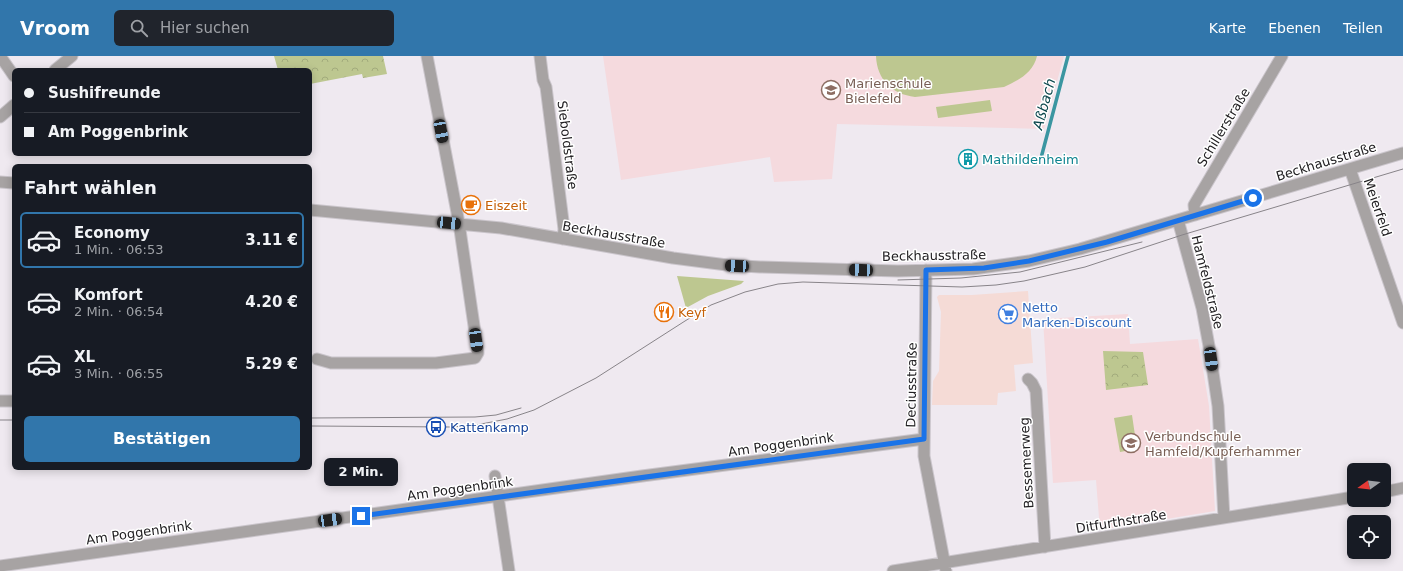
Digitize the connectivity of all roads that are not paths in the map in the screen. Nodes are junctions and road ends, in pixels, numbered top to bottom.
1 (0, 56) edge
2 (72, 56) edge
3 (426, 56) edge
4 (540, 56) edge
5 (1282, 56) edge
6 (57, 68) edge
7 (12, 73) edge
8 (12, 107) edge
9 (0, 117) edge
10 (1403, 153) edge
11 (1350, 168) junction
12 (0, 182) edge
13 (12, 183) edge
14 (312, 210) edge
15 (1195, 215) junction
16 (1178, 220) junction
17 (459, 223) junction
18 (563, 239) junction
19 (926, 270) junction
20 (1403, 323) edge
21 (317, 359) dead end
22 (1028, 379) dead end
23 (0, 401) edge
24 (12, 401) edge
25 (924, 439) junction
26 (495, 476) dead end
27 (1403, 488) edge
28 (1391, 491) edge
29 (498, 497) junction
30 (1347, 497) edge
31 (1224, 518) junction
32 (1045, 547) junction
33 (0, 566) edge
34 (945, 567) edge
35 (509, 571) edge
36 (893, 571) edge

1 - 7 street
2 - 6 street
3 - 17 street
4 - 18 street, Sieboldstraße
5 - 15 street, Schillerstraße
8 - 9 street
10 - 11 street, Beckhausstraße
11 - 15 street, Beckhausstraße
11 - 20 street, Meierfeld
12 - 13 street
14 - 17 street, Beckhausstraße
15 - 16 street, Beckhausstraße
16 - 19 street, Beckhausstraße
16 - 31 street, Hamfeldstraße
17 - 18 street, Beckhausstraße
17 - 21 street
18 - 19 street, Beckhausstraße
19 - 25 street, Deciusstraße
22 - 32 street, Bessemerweg
23 - 24 street
25 - 29 street, Am Poggenbrink
25 - 34 street, Deciusstraße
26 - 29 street
27 - 28 street
29 - 33 street, Am Poggenbrink
29 - 35 street
30 - 31 street, Ditfurthstraße
31 - 32 street, Ditfurthstraße
32 - 34 street, Ditfurthstraße
34 - 36 street, Ditfurthstraße

